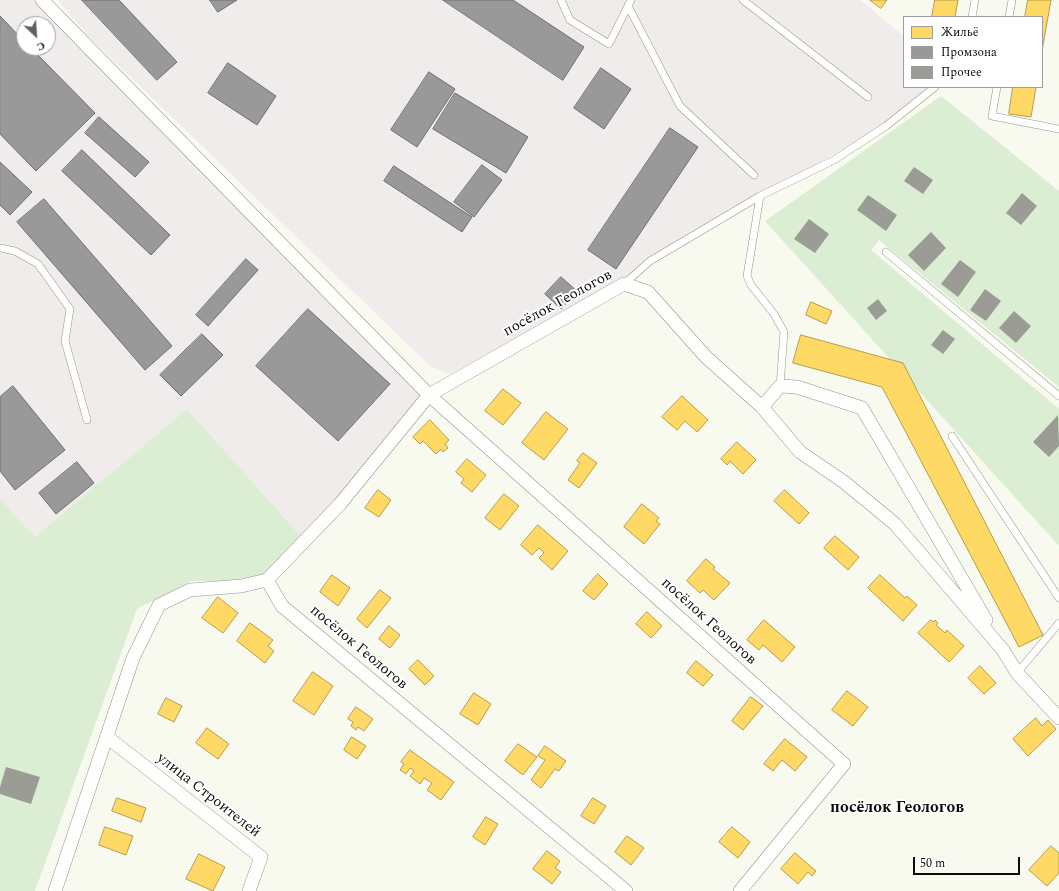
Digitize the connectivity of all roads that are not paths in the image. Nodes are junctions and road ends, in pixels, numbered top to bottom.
1 (42, 0) edge
2 (561, 0) edge
3 (742, 0) edge
4 (975, 0) edge
5 (1012, 0) edge
6 (630, 3) edge
7 (972, 16) edge
8 (1009, 16) edge
9 (933, 88) edge
10 (997, 88) edge
11 (868, 96) dead end
12 (1059, 129) edge
13 (754, 175) dead end
14 (760, 196) junction
15 (0, 248) edge
16 (886, 252) dead end
17 (624, 284) junction
18 (780, 386) junction
19 (429, 395) junction
20 (1059, 396) edge
21 (762, 407) junction
22 (87, 420) dead end
23 (952, 436) dead end
24 (267, 580) junction
25 (1059, 598) edge
26 (1059, 623) edge
27 (1003, 650) junction
28 (1017, 673) junction
29 (1059, 718) edge
30 (107, 737) junction
31 (55, 891) edge
32 (249, 891) edge
33 (626, 891) edge
34 (740, 891) edge

1 - 19 street
2 - 6 lane
3 - 11 lane
4 - 7 lane
5 - 8 lane
6 - 13 lane
9 - 14 lane
10 - 12 lane
14 - 17 lane
14 - 18 lane
15 - 22 lane
16 - 20 lane
17 - 19 street, посёлок Геологов
17 - 21 street, посёлок Геологов
18 - 21 street
18 - 27 street, посёлок Геологов
19 - 24 street, посёлок Геологов
19 - 34 street, посёлок Геологов
21 - 27 street, посёлок Геологов
23 - 25 lane
24 - 30 street
24 - 33 street, посёлок Геологов
26 - 28 lane
27 - 28 street, посёлок Геологов
28 - 29 street, посёлок Геологов
30 - 31 street
30 - 32 street, улица Строителей

